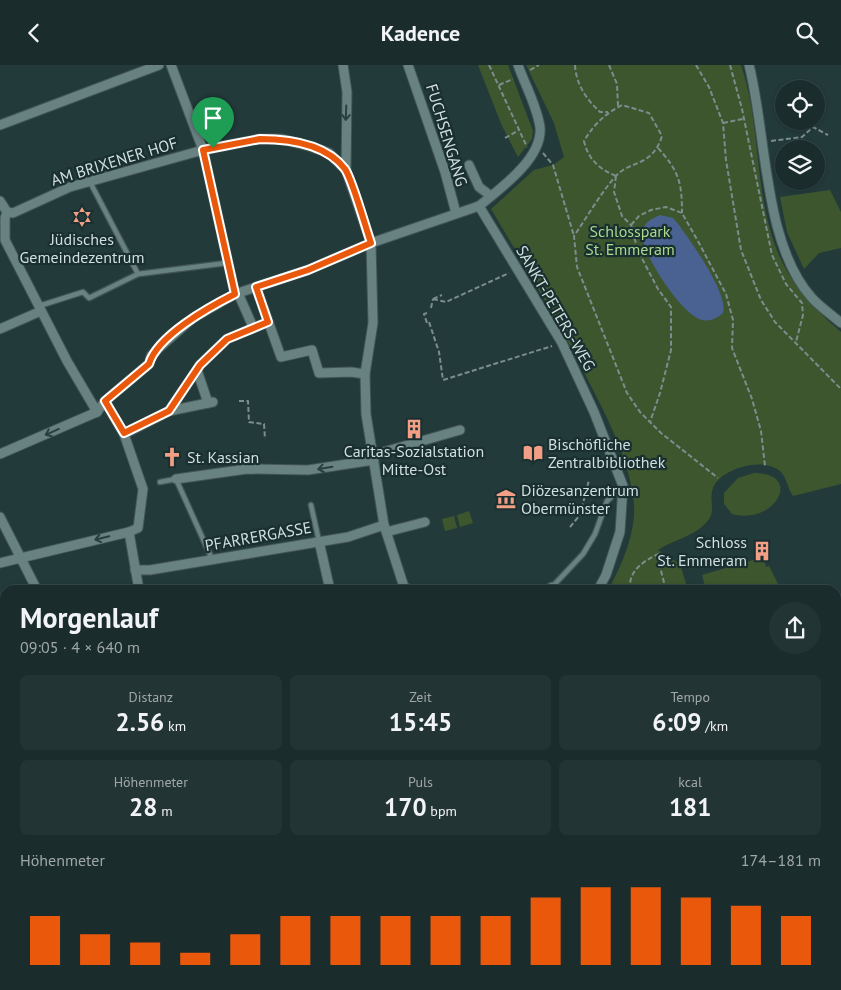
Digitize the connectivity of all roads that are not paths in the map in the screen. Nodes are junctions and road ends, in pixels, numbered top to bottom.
1 (159, 65) edge
2 (171, 65) edge
3 (343, 65) edge
4 (408, 65) edge
5 (518, 65) edge
6 (749, 65) edge
7 (0, 125) edge
8 (203, 150) junction
9 (469, 165) dead end
10 (346, 170) junction
11 (90, 182) junction
12 (491, 196) junction
13 (0, 201) edge
14 (479, 206) junction
15 (7, 212) junction
16 (456, 213) junction
17 (2, 241) edge
18 (371, 243) junction
19 (227, 263) junction
20 (138, 274) junction
21 (256, 287) junction
22 (236, 294) junction
23 (40, 309) junction
24 (268, 322) junction
25 (841, 323) edge
26 (253, 327) junction
27 (0, 329) edge
28 (198, 368) junction
29 (365, 374) junction
30 (105, 401) junction
31 (169, 411) junction
32 (96, 412) junction
33 (460, 430) dead end
34 (124, 433) junction
35 (0, 454) edge
36 (373, 457) junction
37 (176, 479) junction
38 (160, 482) dead end
39 (623, 486) junction
40 (311, 505) dead end
41 (0, 517) edge
42 (425, 521) dead end
43 (385, 528) junction
44 (129, 532) junction
45 (318, 541) junction
46 (16, 559) junction
47 (212, 559) junction
48 (0, 563) edge
49 (135, 570) junction
50 (34, 585) edge
51 (138, 585) edge
52 (329, 585) edge
53 (403, 585) edge
54 (552, 585) edge
55 (601, 585) edge

1 - 7 street
2 - 8 street
3 -> 10 street
4 - 16 street, FUCHSENGANG
5 - 12 street
6 - 25 street
8 - 10 street, AM BRIXENER HOF
8 - 11 street, AM BRIXENER HOF
8 - 19 street
9 - 12 street
10 - 18 street
11 - 15 street, AM BRIXENER HOF
11 - 20 lane
12 - 14 street
13 - 15 street
14 - 16 street
14 - 39 street, SANKT-PETERS-WEG
15 - 17 street
16 - 18 street
17 - 23 street
18 - 21 street
18 - 29 street
19 - 20 lane
19 - 22 street
20 - 23 lane
21 - 22 street
21 - 24 street
22 - 26 street
22 - 30 street
23 - 27 street
23 - 32 street
24 - 26 street
24 - 29 street
26 - 28 street
28 - 31 street
28 - 31 street
29 - 36 street
30 - 32 street
30 - 34 street
31 - 34 street
32 -> 35 street
33 - 36 street
34 - 44 street
36 -> 37 street
36 - 43 street
37 - 38 lane
37 - 47 lane
39 - 54 lane
39 - 55 street, SANKT-PETERS-WEG
40 - 45 lane
41 - 46 street
42 - 43 street, PFARRERGASSE
43 - 45 street, PFARRERGASSE
43 - 53 street
44 -> 46 street
44 - 49 street
45 - 47 street, PFARRERGASSE
45 - 52 street
46 - 48 street
46 - 50 street
47 - 49 street, PFARRERGASSE
49 - 51 street

